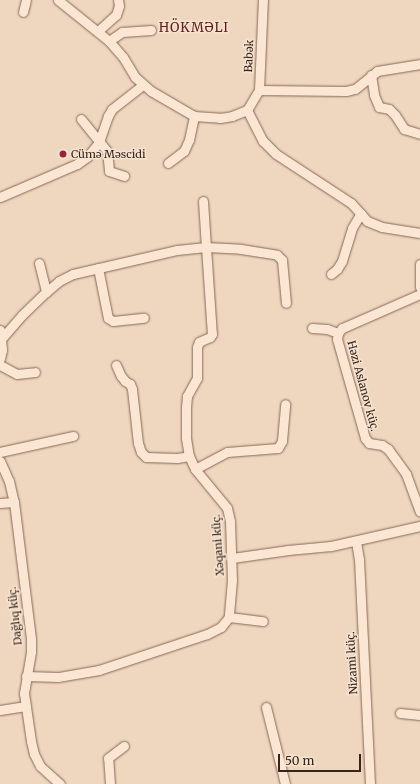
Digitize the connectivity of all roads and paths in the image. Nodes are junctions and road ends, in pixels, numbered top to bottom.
1 (26, 0) edge
2 (58, 0) edge
3 (118, 0) edge
4 (263, 0) edge
5 (23, 12) dead end
6 (151, 30) dead end
7 (98, 31) junction
8 (109, 41) junction
9 (420, 64) edge
10 (371, 75) junction
11 (143, 85) junction
12 (259, 90) junction
13 (247, 110) junction
14 (194, 116) junction
15 (81, 119) dead end
16 (420, 134) edge
17 (99, 142) junction
18 (168, 163) dead end
19 (124, 176) dead end
20 (0, 197) edge
21 (203, 201) dead end
22 (361, 213) junction
23 (420, 234) edge
24 (206, 247) junction
25 (39, 263) dead end
26 (420, 264) edge
27 (98, 268) junction
28 (331, 274) dead end
29 (420, 287) edge
30 (46, 292) junction
31 (420, 294) edge
32 (286, 303) dead end
33 (144, 318) dead end
34 (312, 328) dead end
35 (338, 333) junction
36 (1, 334) edge
37 (0, 359) edge
38 (0, 365) edge
39 (116, 365) dead end
40 (35, 372) dead end
41 (285, 404) dead end
42 (73, 436) dead end
43 (0, 452) edge
44 (189, 456) junction
45 (0, 461) edge
46 (195, 469) junction
47 (14, 502) junction
48 (0, 503) edge
49 (420, 512) edge
50 (420, 526) edge
51 (356, 541) junction
52 (232, 558) junction
53 (229, 617) junction
54 (263, 621) dead end
55 (26, 676) junction
56 (26, 706) junction
57 (266, 707) dead end
58 (0, 710) edge
59 (400, 713) dead end
60 (420, 715) edge
61 (124, 746) dead end
62 (56, 783) edge
63 (110, 784) edge
64 (285, 784) edge
65 (370, 784) edge

1 - 5 street
2 - 7 street
3 - 7 street
4 - 12 street, Babək
6 - 8 street
7 - 8 street
8 - 11 street
9 - 10 street
10 - 12 street
10 - 16 street
11 - 14 street
11 - 17 street
12 - 13 street, Babək
13 - 14 street
13 - 22 street
14 - 18 street
15 - 17 street
17 - 19 street
17 - 20 street
21 - 24 street
22 - 23 street
22 - 28 street
24 - 27 street
24 - 32 street
24 - 44 street, Xəqani küç.
25 - 30 street
26 - 29 street
27 - 30 street
27 - 33 street
30 - 36 street
31 - 35 street, Həzi Aslanov küç.
34 - 35 street
35 - 49 street, Həzi Aslanov küç.
36 - 37 street
38 - 40 street
39 - 44 street
41 - 46 street
42 - 43 street
44 - 46 street, Xəqani küç.
45 - 47 street, Dağlıq küç.
46 - 52 street, Xəqani küç.
47 - 48 street
47 - 55 street, Dağlıq küç.
50 - 51 street
51 - 52 street
51 - 65 street, Nizami küç.
52 - 53 street, Xəqani küç.
53 - 54 street
53 - 55 street
55 - 56 street, Dağlıq küç.
56 - 58 street
56 - 62 street, Dağlıq küç.
57 - 64 street
59 - 60 street
61 - 63 street

